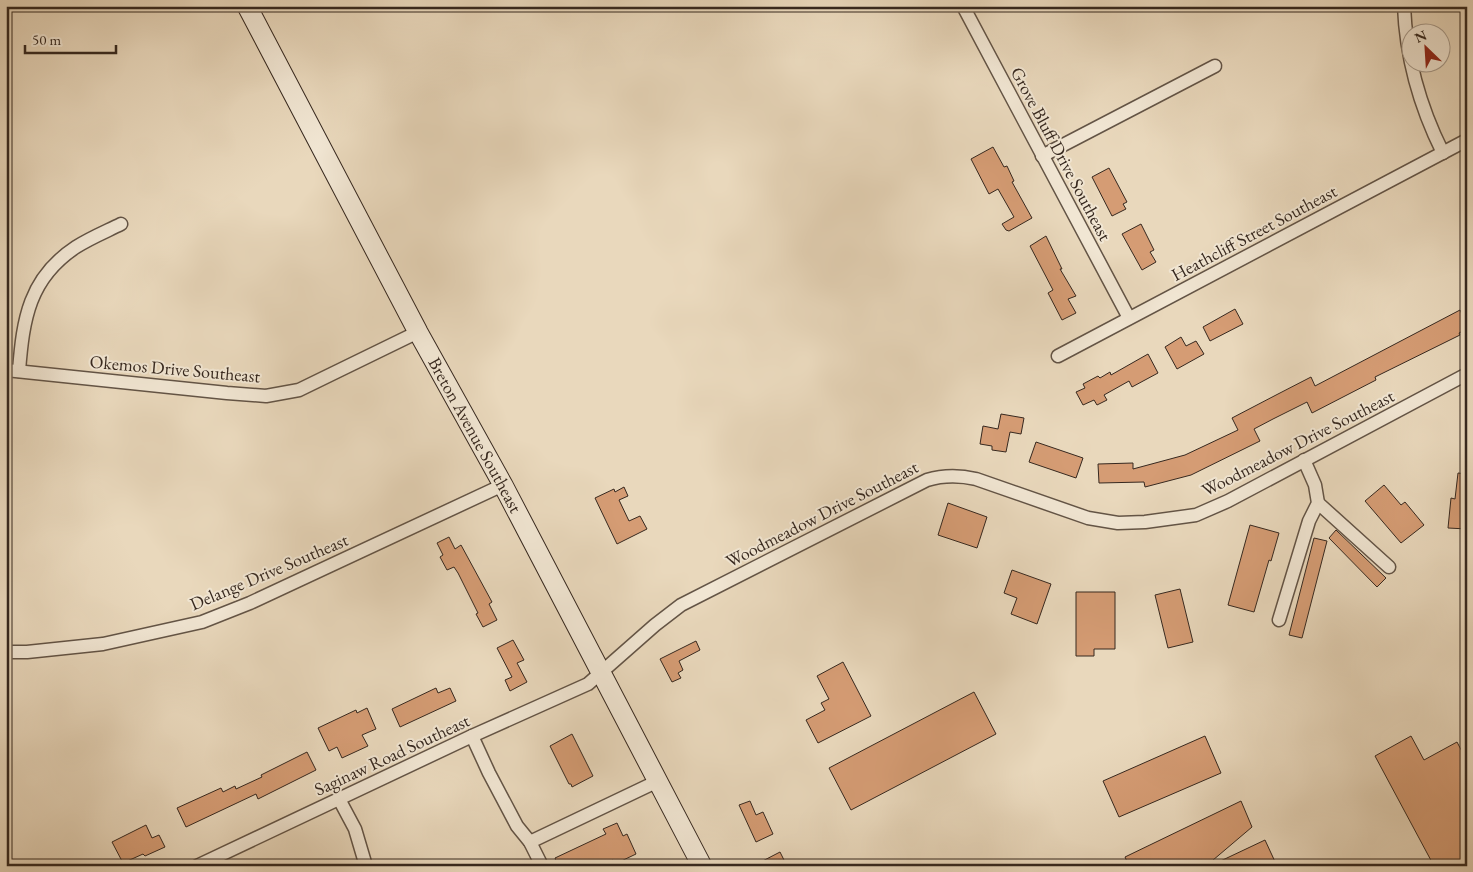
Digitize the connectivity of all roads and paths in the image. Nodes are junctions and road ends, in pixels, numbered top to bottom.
1 (247, 6) edge
2 (964, 6) edge
3 (1404, 6) edge
4 (1215, 66) dead end
5 (1467, 140) edge
6 (1443, 153) junction
7 (1042, 156) junction
8 (121, 224) dead end
9 (1129, 318) junction
10 (418, 332) junction
11 (1058, 356) dead end
12 (12, 371) edge
13 (1467, 374) edge
14 (1304, 460) junction
15 (502, 485) junction
16 (1318, 503) junction
17 (1389, 567) dead end
18 (1279, 620) dead end
19 (6, 652) edge
20 (602, 673) junction
21 (472, 736) junction
22 (658, 781) junction
23 (340, 799) junction
24 (530, 842) junction
25 (197, 866) edge
26 (366, 866) edge
27 (542, 866) edge
28 (702, 866) edge

1 - 10 main road, Breton Avenue Southeast
2 - 7 street, Grove Bluff Drive Southeast
3 - 6 street
4 - 7 street
5 - 6 street, Heathcliff Street Southeast
6 - 9 street, Heathcliff Street Southeast
7 - 9 street, Grove Bluff Drive Southeast
8 - 12 street
9 - 11 street, Heathcliff Street Southeast
10 - 12 street, Okemos Drive Southeast
10 - 15 main road, Breton Avenue Southeast
13 - 14 street, Woodmeadow Drive Southeast
14 - 16 street
14 - 20 street, Woodmeadow Drive Southeast
15 - 19 street, Delange Drive Southeast
15 - 20 main road, Breton Avenue Southeast
16 - 17 street
16 - 18 street
20 - 21 street, Saginaw Road Southeast
20 - 22 main road, Breton Avenue Southeast
21 - 23 street, Saginaw Road Southeast
21 - 24 street
22 - 24 street
22 - 28 main road, Breton Avenue Southeast
23 - 25 street, Saginaw Road Southeast
23 - 26 street
24 - 27 street

